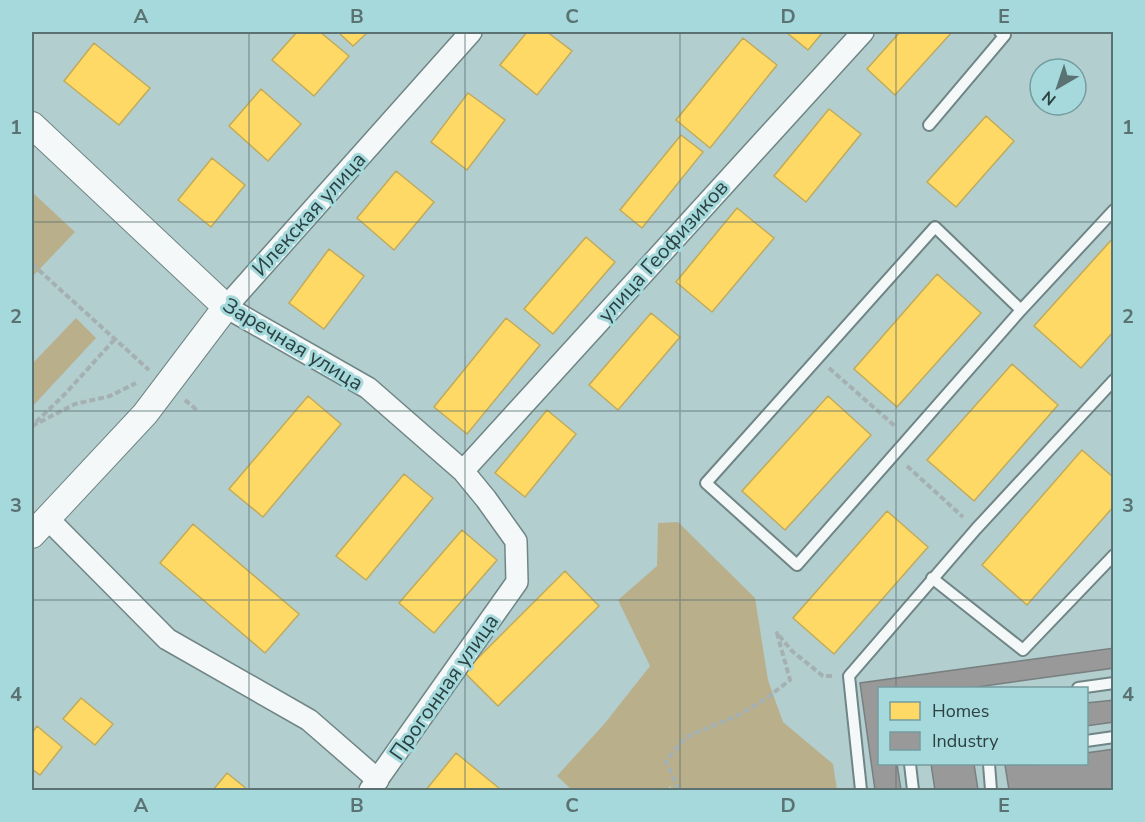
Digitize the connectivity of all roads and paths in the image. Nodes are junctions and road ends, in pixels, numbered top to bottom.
1 (471, 32) edge
2 (863, 32) edge
3 (1000, 32) edge
4 (32, 125) edge
5 (929, 125) dead end
6 (1113, 210) edge
7 (32, 264) edge
8 (226, 307) junction
9 (1021, 310) junction
10 (114, 340) junction
11 (818, 358) junction
12 (154, 374) dead end
13 (145, 378) dead end
14 (1113, 380) edge
15 (910, 439) junction
16 (895, 455) junction
17 (463, 471) junction
18 (39, 527) edge
19 (976, 529) junction
20 (1113, 555) edge
21 (932, 578) junction
22 (518, 582) joint
23 (849, 676) junction
24 (1113, 683) edge
25 (1085, 687) edge
26 (1113, 737) edge
27 (1088, 741) edge
28 (910, 765) edge
29 (989, 765) edge
30 (374, 785) edge
31 (677, 790) edge
32 (861, 790) edge
33 (913, 790) edge
34 (991, 790) edge

1 - 8 street, Илекская улица
2 - 17 street, улица Геофизиков
3 - 5 lane
4 - 8 street, Заречная улица
6 - 9 lane
7 - 10 path
8 - 17 street, Заречная улица
8 - 18 street, Илекская улица
9 - 11 lane
9 - 15 lane
10 - 12 path
10 - 13 path
11 - 15 path
11 - 16 lane
14 - 19 lane
15 - 16 lane
16 - 19 path
17 - 22 street, Заречная улица
18 - 30 street
19 - 21 lane
20 - 21 lane
21 - 23 lane
22 - 30 street, Прогонная улица
23 - 31 path
23 - 32 lane
24 - 25 lane
26 - 27 lane
28 - 33 lane
29 - 34 lane

